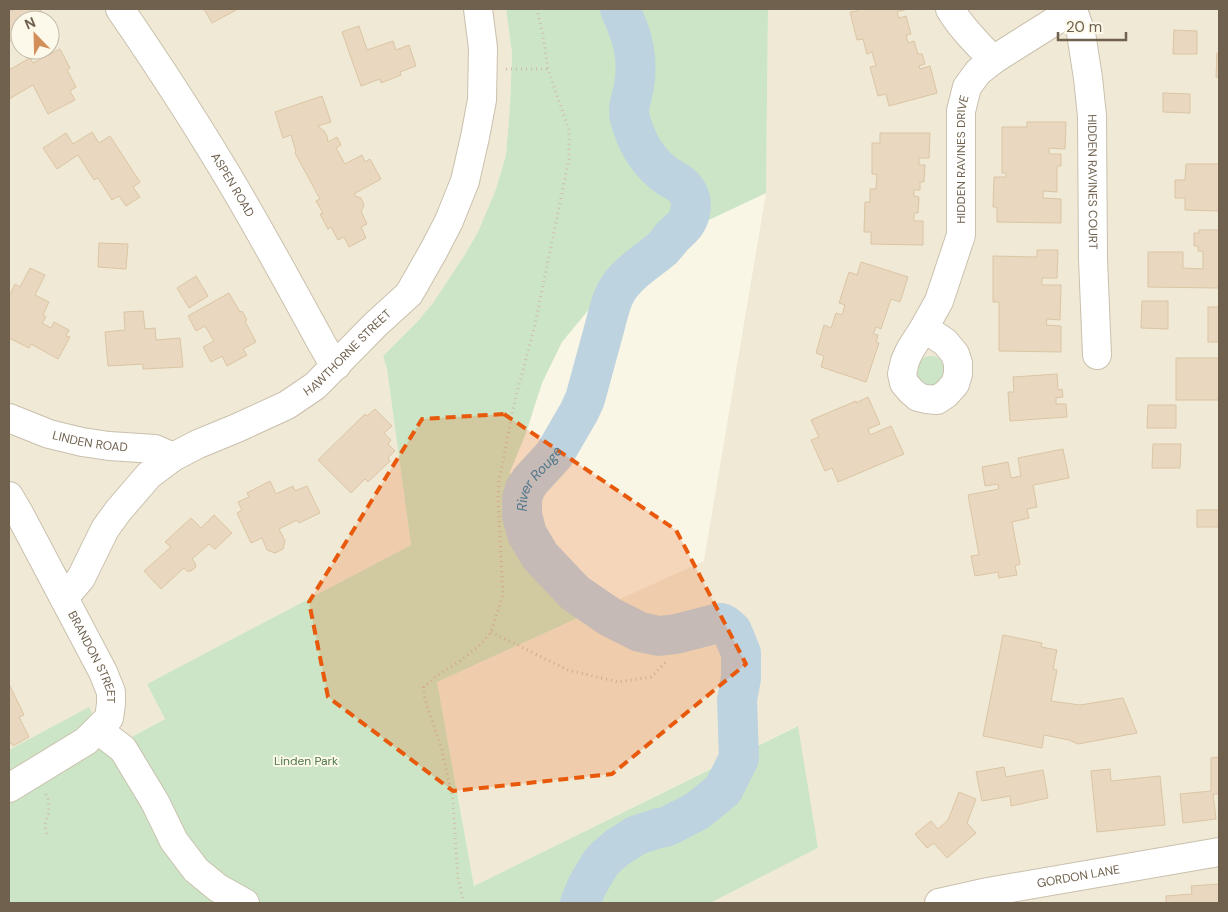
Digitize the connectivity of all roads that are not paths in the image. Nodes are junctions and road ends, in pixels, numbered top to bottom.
1 (120, 9) edge
2 (478, 9) edge
3 (950, 9) edge
4 (1073, 9) edge
5 (993, 60) junction
6 (924, 328) dead end
7 (1097, 355) dead end
8 (337, 365) junction
9 (9, 418) edge
10 (172, 458) junction
11 (9, 496) edge
12 (64, 598) junction
13 (98, 730) junction
14 (9, 788) edge
15 (1219, 852) edge
16 (245, 903) edge
17 (939, 903) edge

1 - 8 street, ASPEN ROAD
2 - 8 street, HAWTHORNE STREET
3 - 5 street
4 - 5 street, HIDDEN RAVINES DRIVE
4 - 7 street, HIDDEN RAVINES COURT
5 - 6 street, HIDDEN RAVINES DRIVE
8 - 10 street, HAWTHORNE STREET
9 - 10 street, LINDEN ROAD
10 - 12 street, HAWTHORNE STREET
11 - 12 street
12 - 13 street, BRANDON STREET
13 - 14 street, BRANDON STREET
13 - 16 street
15 - 17 street, GORDON LANE

